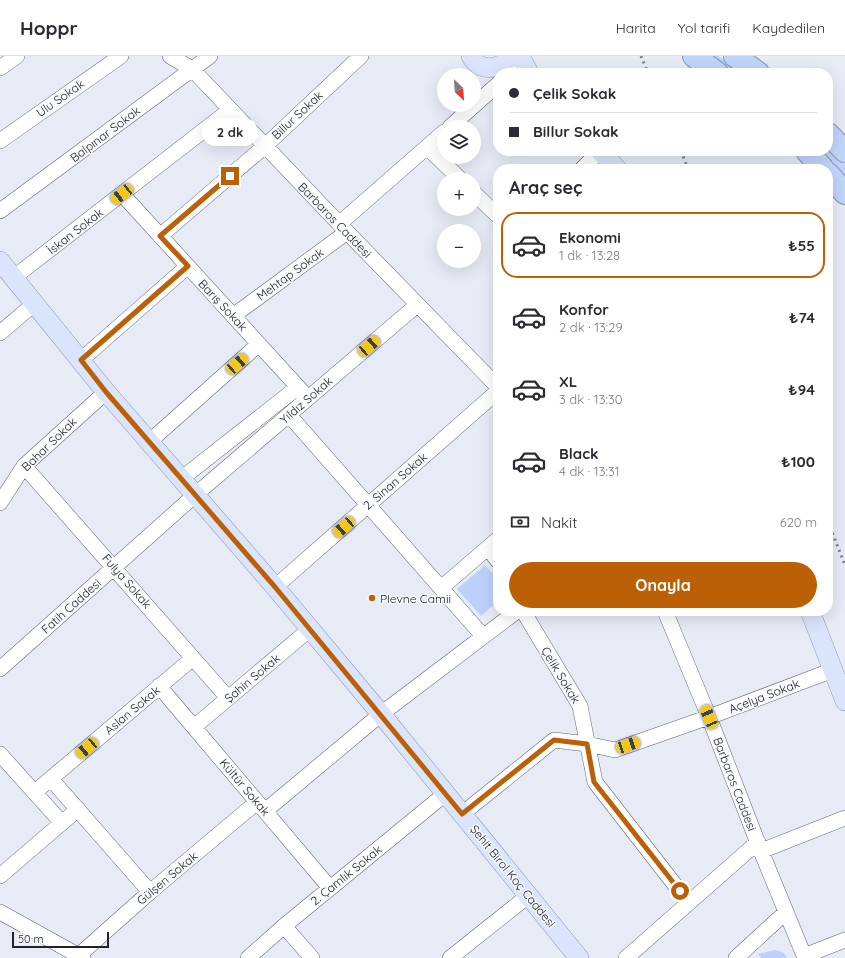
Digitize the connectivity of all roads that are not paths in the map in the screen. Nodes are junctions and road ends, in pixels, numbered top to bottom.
1 (17, 56) edge
2 (121, 56) edge
3 (170, 56) edge
4 (210, 56) edge
5 (361, 56) edge
6 (471, 56) edge
7 (694, 56) edge
8 (735, 56) edge
9 (0, 68) edge
10 (493, 68) edge
11 (710, 68) edge
12 (751, 68) edge
13 (192, 69) junction
14 (493, 85) edge
15 (230, 110) junction
16 (457, 120) edge
17 (437, 138) edge
18 (0, 141) edge
19 (265, 146) junction
20 (427, 147) junction
21 (595, 156) edge
22 (605, 156) edge
23 (811, 156) edge
24 (587, 164) edge
25 (612, 164) edge
26 (819, 164) edge
27 (453, 172) edge
28 (833, 180) edge
29 (845, 193) edge
30 (122, 194) junction
31 (481, 200) edge
32 (0, 211) edge
33 (493, 211) edge
34 (343, 228) junction
35 (160, 236) junction
36 (0, 261) edge
37 (188, 266) junction
38 (14, 278) junction
39 (34, 304) junction
40 (417, 305) junction
41 (233, 316) junction
42 (0, 333) edge
43 (259, 344) junction
44 (81, 360) junction
45 (493, 382) edge
46 (106, 392) junction
47 (303, 392) junction
48 (493, 395) edge
49 (289, 415) junction
50 (149, 442) junction
51 (24, 466) junction
52 (181, 479) junction
53 (195, 495) junction
54 (0, 503) edge
55 (368, 506) junction
56 (493, 544) edge
57 (114, 567) junction
58 (275, 587) junction
59 (441, 588) junction
60 (510, 616) edge
61 (526, 616) edge
62 (667, 616) edge
63 (812, 616) edge
64 (310, 629) junction
65 (483, 636) junction
66 (193, 658) junction
67 (0, 669) edge
68 (833, 670) junction
69 (159, 686) junction
70 (228, 698) junction
71 (845, 701) edge
72 (381, 714) junction
73 (709, 717) junction
74 (194, 727) junction
75 (587, 744) junction
76 (0, 754) edge
77 (51, 778) junction
78 (35, 792) junction
79 (445, 794) junction
80 (261, 807) junction
81 (78, 809) junction
82 (462, 814) junction
83 (845, 818) edge
84 (62, 823) junction
85 (759, 847) junction
86 (0, 876) edge
87 (330, 888) junction
88 (150, 892) junction
89 (528, 896) junction
90 (689, 903) junction
91 (0, 912) edge
92 (786, 912) junction
93 (284, 926) junction
94 (845, 940) edge
95 (741, 956) edge
96 (80, 957) edge
97 (805, 957) edge
98 (248, 958) edge
99 (312, 958) edge
100 (450, 958) edge
101 (579, 958) edge
102 (626, 958) edge

1 - 9 street
2 - 18 street, Ulu Sokak
3 - 13 street, Barbaros Caddesi
4 - 13 street, Balpınar Sokak
5 - 19 street, Billur Sokak
6 - 10 main road
7 - 11 highway
8 - 12 highway
13 - 15 street, Barbaros Caddesi
13 - 32 street, Balpınar Sokak
14 - 16 street
15 - 19 street, Barbaros Caddesi
15 - 30 street, İskan Sokak
17 - 20 street, Mehtap Sokak
19 - 34 street, Barbaros Caddesi
19 - 35 street, Billur Sokak
20 - 27 street
20 - 34 street, Mehtap Sokak
21 - 24 street
22 - 25 main road
23 - 26 highway
28 - 29 highway
30 - 35 street, Barış Sokak
30 - 38 street, İskan Sokak
31 - 33 street
34 - 40 street, Barbaros Caddesi
34 - 41 street, Mehtap Sokak
35 - 37 street, Barış Sokak
36 - 38 main road, Şehit Birol Koç Caddesi
37 - 41 street, Barış Sokak
37 - 44 street
38 - 39 main road, Şehit Birol Koç Caddesi
39 - 42 street
39 - 44 main road, Şehit Birol Koç Caddesi
40 - 45 street, Barbaros Caddesi
40 - 47 street, Yıldız Sokak
41 - 43 street, Barış Sokak
43 - 47 street, Barış Sokak
43 - 50 street
44 - 46 main road, Şehit Birol Koç Caddesi
46 - 50 main road, Şehit Birol Koç Caddesi
46 - 51 street, Bahar Sokak
47 - 49 street, Yıldız Sokak
47 - 52 street, Yıldız Sokak
48 - 55 street, 2. Sinan Sokak
49 - 53 street, Yıldız Sokak
49 - 55 street
50 - 52 main road, Şehit Birol Koç Caddesi
51 - 54 street, Bahar Sokak
51 - 57 street, Fulya Sokak
52 - 53 main road, Şehit Birol Koç Caddesi
53 - 57 street, Fatih Caddesi
53 - 58 main road, Şehit Birol Koç Caddesi
55 - 58 street, 2. Sinan Sokak
55 - 59 street
56 - 59 street
57 - 66 street, Fulya Sokak
57 - 67 street, Fatih Caddesi
58 - 64 main road, Şehit Birol Koç Caddesi
59 - 65 street
60 - 65 street, Gülşen Sokak
61 - 75 street, Çelik Sokak
62 - 73 street, Barbaros Caddesi
63 - 68 main road
64 - 70 street, Şahin Sokak
64 - 72 main road, Şehit Birol Koç Caddesi
65 - 72 street, Gülşen Sokak
66 - 69 street, Aslan Sokak
66 - 70 street, Fulya Sokak
68 - 71 main road
68 - 73 street, Açelya Sokak
69 - 74 street, Kültür Sokak
69 - 77 street, Aslan Sokak
70 - 74 street, Şahin Sokak
72 - 79 main road, Şehit Birol Koç Caddesi
72 - 80 street, Gülşen Sokak
73 - 75 street, Açelya Sokak
73 - 85 street, Barbaros Caddesi
74 - 80 street, Kültür Sokak
75 - 82 street, Açelya Sokak
75 - 90 street, Çelik Sokak
76 - 78 street
77 - 78 street, Aslan Sokak
77 - 81 street
78 - 84 street
79 - 82 main road, Şehit Birol Koç Caddesi
79 - 87 street, 2. Çamlık Sokak
80 - 87 street, Kültür Sokak
80 - 88 street, Gülşen Sokak
81 - 84 street
81 - 88 street
82 - 89 main road, Şehit Birol Koç Caddesi
83 - 85 street
84 - 86 street
85 - 90 street
85 - 92 street, Barbaros Caddesi
87 - 93 street, 2. Çamlık Sokak
88 - 96 street, Gülşen Sokak
89 - 100 street
89 - 101 main road, Şehit Birol Koç Caddesi
90 - 102 street
91 - 96 street
92 - 95 street
92 - 97 street, Barbaros Caddesi
93 - 98 street, 2. Çamlık Sokak
93 - 99 street
94 - 97 street

